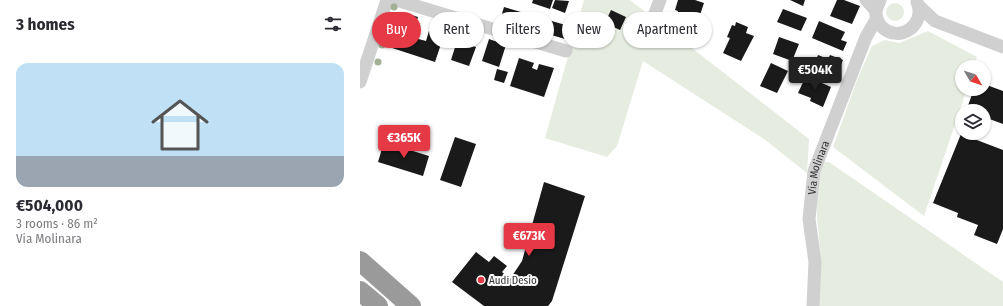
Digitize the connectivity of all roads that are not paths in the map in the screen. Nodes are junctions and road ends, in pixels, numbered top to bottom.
1 (387, 0) edge
2 (396, 0) edge
3 (660, 0) edge
4 (866, 0) edge
5 (917, 3) edge
6 (655, 12) edge
7 (879, 15) edge
8 (935, 21) junction
9 (915, 25) junction
10 (1003, 47) edge
11 (566, 51) dead end
12 (361, 76) edge
13 (360, 260) edge
14 (360, 291) edge
15 (378, 306) edge
16 (411, 306) edge
17 (812, 306) edge

1 - 12 street
2 - 11 street
3 - 6 street
4 - 7 street
5 - 8 street
5 - 9 street
7 - 9 street
7 - 17 street, Via Molinara
8 - 9 street
8 - 10 street
13 - 16 highway
14 - 15 highway

